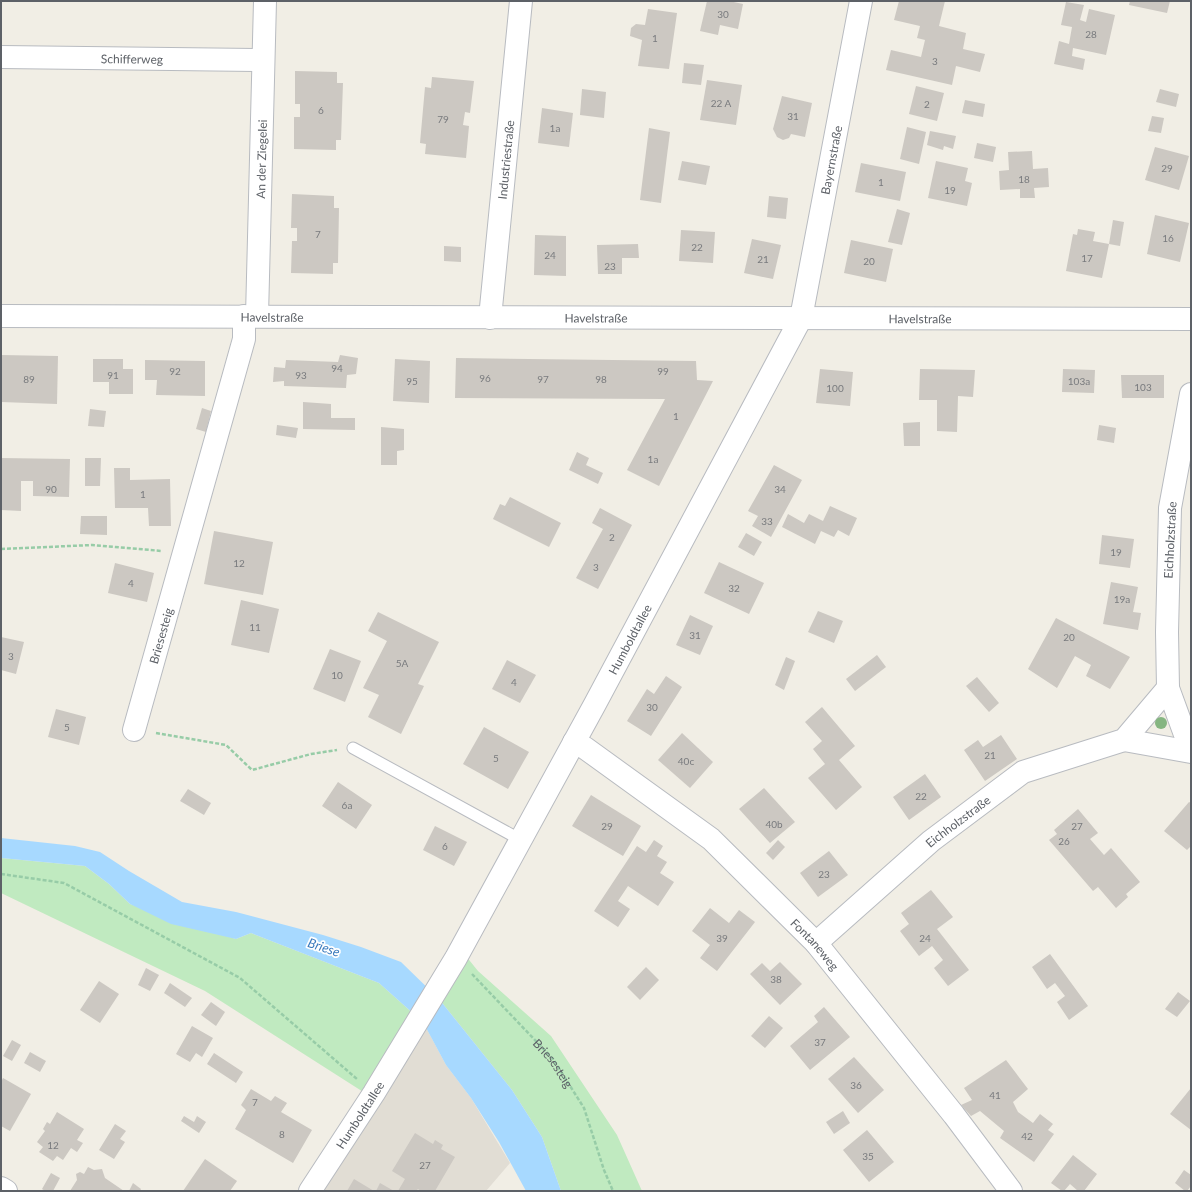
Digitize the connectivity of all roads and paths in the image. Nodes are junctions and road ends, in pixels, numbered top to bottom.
1 (265, 1) edge
2 (521, 1) edge
3 (861, 1) edge
4 (1, 57) edge
5 (263, 60) junction
6 (1, 316) edge
7 (250, 316) junction
8 (490, 318) junction
9 (801, 318) junction
10 (1191, 319) edge
11 (1191, 394) edge
12 (1, 549) edge
13 (184, 552) junction
14 (1168, 688) junction
15 (134, 730) joint
16 (1124, 740) junction
17 (574, 742) junction
18 (353, 748) joint
19 (1191, 751) edge
20 (521, 840) junction
21 (1, 874) edge
22 (816, 943) junction
23 (456, 958) junction
24 (374, 1094) junction
25 (1, 1188) edge
26 (6, 1191) edge
27 (310, 1191) edge
28 (614, 1191) edge
29 (1012, 1191) edge

1 - 5 street, An der Ziegelei
2 - 8 street, Industriestraße
3 - 9 street, Bayernstraße
4 - 5 street, Schifferweg
5 - 7 street, An der Ziegelei
6 - 7 street, Havelstraße
7 - 8 street, Havelstraße
7 - 13 street, Briesesteig
8 - 9 street, Havelstraße
9 - 10 street, Havelstraße
9 - 17 street, Humboldtallee
11 - 14 street, Eichholzstraße
12 - 13 path
13 - 15 street, Briesesteig
14 - 16 street
14 - 19 street, Eichholzstraße
15 - 18 path
16 - 19 street, Eichholzstraße
16 - 22 street, Eichholzstraße
17 - 20 street, Humboldtallee
17 - 22 street, Fontaneweg
18 - 20 lane
20 - 23 street, Humboldtallee
21 - 24 path
22 - 29 street, Fontaneweg
23 - 24 street, Humboldtallee
23 - 28 path, Briesesteig
24 - 27 street, Humboldtallee
25 - 26 street

